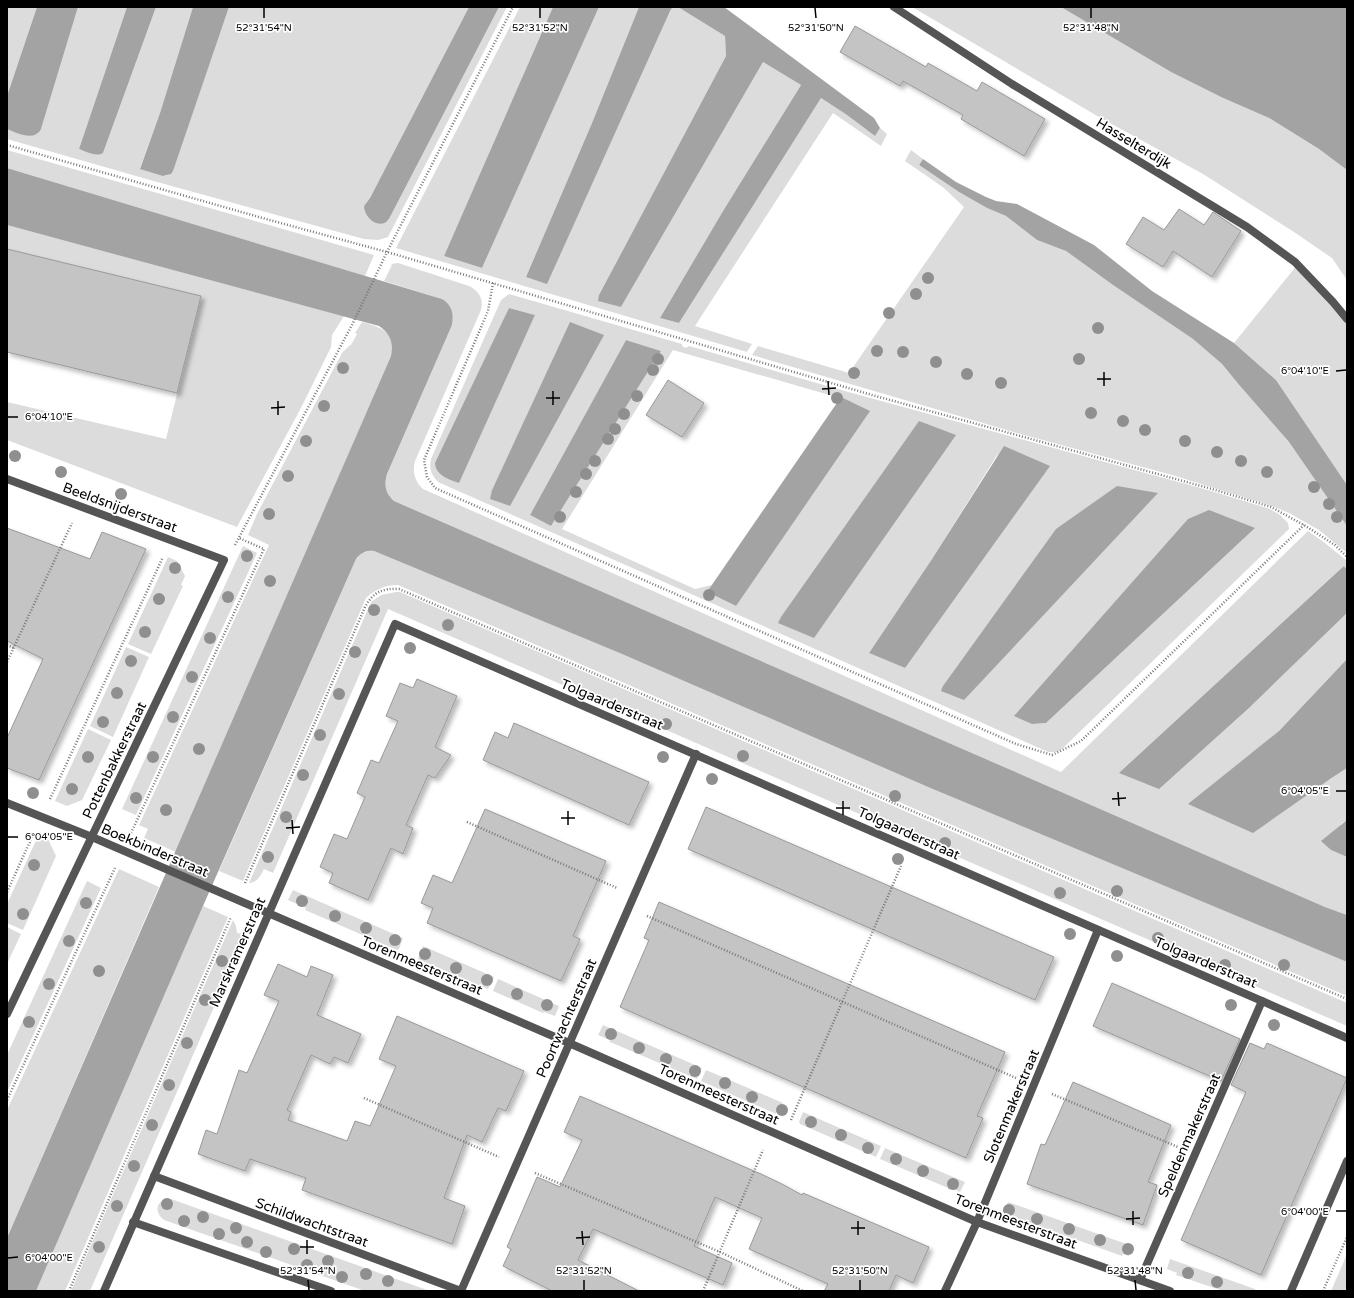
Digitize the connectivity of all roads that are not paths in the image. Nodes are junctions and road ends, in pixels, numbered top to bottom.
1 (894, 7) edge
2 (1347, 319) edge
3 (7, 478) edge
4 (224, 560) joint
5 (395, 624) joint
6 (696, 754) junction
7 (7, 803) edge
8 (92, 837) junction
9 (269, 913) junction
10 (1098, 930) junction
11 (1262, 1001) junction
12 (7, 1014) edge
13 (1347, 1038) edge
14 (569, 1043) junction
15 (1347, 1161) edge
16 (154, 1176) junction
17 (134, 1222) junction
18 (976, 1222) junction
19 (1140, 1280) junction
20 (1165, 1290) edge
21 (104, 1291) edge
22 (331, 1291) edge
23 (461, 1291) edge
24 (945, 1291) edge
25 (1291, 1291) edge

1 - 2 street, Hasselterdijk
3 - 4 street, Beeldsnijderstraat
4 - 8 street, Pottenbakkerstraat
5 - 6 street, Tolgaarderstraat
5 - 9 street, Marskramerstraat
6 - 10 street, Tolgaarderstraat
6 - 14 street, Poortwachterstraat
7 - 8 street, Boekbinderstraat
8 - 9 street, Boekbinderstraat
8 - 12 street, Pottenbakkerstraat
9 - 14 street, Torenmeesterstraat
9 - 16 street, Marskramerstraat
10 - 11 street, Tolgaarderstraat
10 - 18 street, Slotenmakerstraat
11 - 13 street, Tolgaarderstraat
11 - 19 street, Speldenmakerstraat
14 - 18 street, Torenmeesterstraat
14 - 23 street, Poortwachterstraat
15 - 25 street
16 - 17 street, Marskramerstraat
16 - 23 street, Schildwachtstraat
17 - 21 street, Marskramerstraat
17 - 22 street
18 - 19 street, Torenmeesterstraat
18 - 24 street, Slotenmakerstraat
19 - 20 street, Torenmeesterstraat

